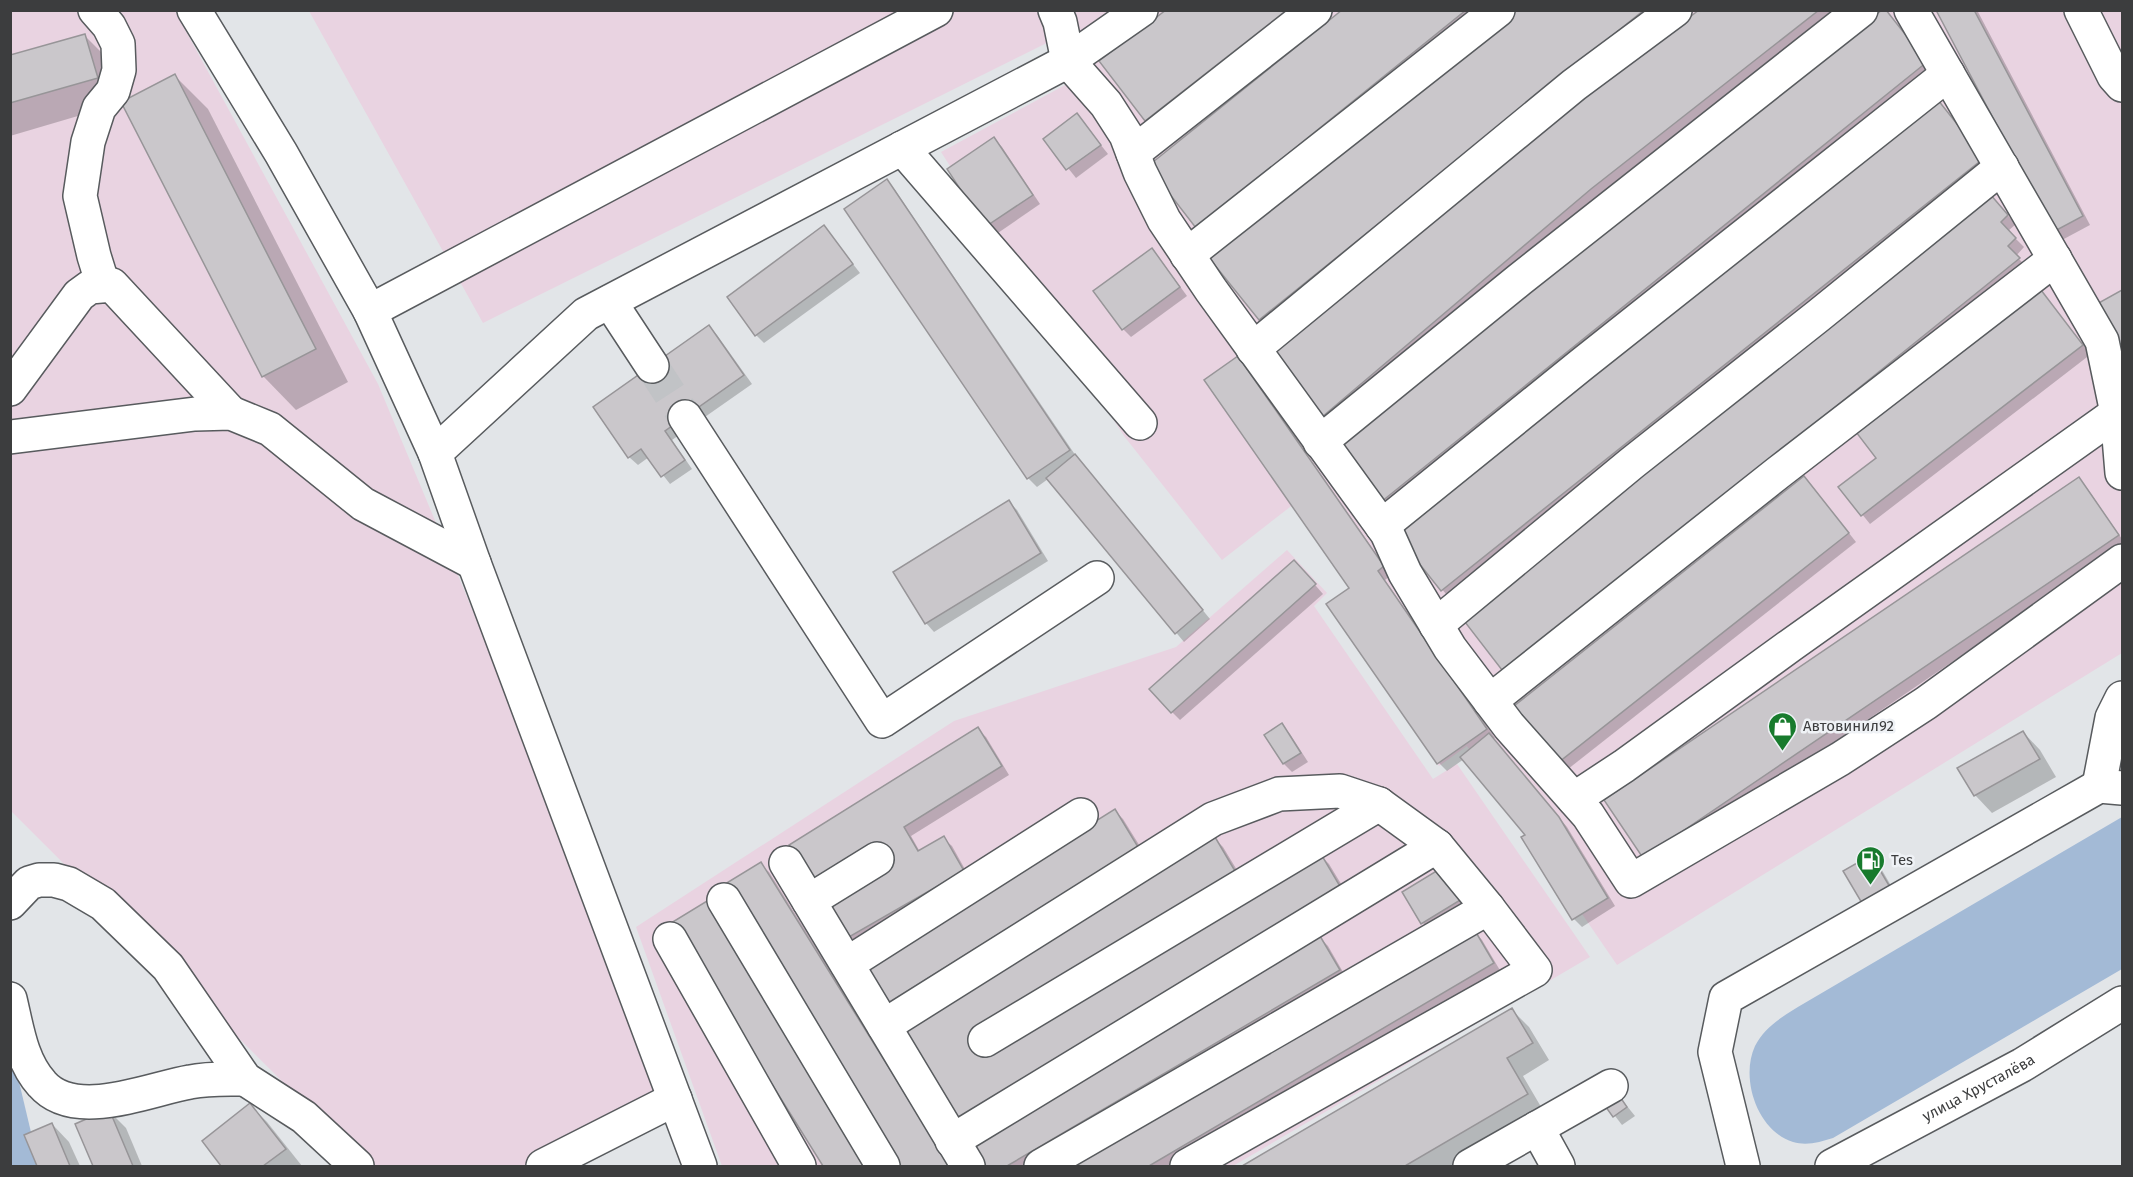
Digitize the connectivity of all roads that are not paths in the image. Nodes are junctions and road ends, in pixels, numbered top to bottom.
1 (95, 10) edge
2 (194, 10) edge
3 (936, 10) edge
4 (1055, 10) edge
5 (1140, 10) edge
6 (1315, 10) edge
7 (1498, 10) edge
8 (1675, 10) edge
9 (1861, 10) edge
10 (1911, 10) edge
11 (2081, 10) edge
12 (1068, 61) junction
13 (1948, 74) junction
14 (2122, 85) edge
15 (902, 148) junction
16 (1133, 153) junction
17 (2002, 167) junction
18 (1188, 255) junction
19 (2055, 260) junction
20 (103, 285) junction
21 (610, 302) junction
22 (370, 311) junction
23 (1253, 349) junction
24 (652, 366) tunnel mouth
25 (10, 389) edge
26 (231, 413) junction
27 (2117, 413) junction
28 (685, 417) tunnel mouth
29 (1140, 423) dead end
30 (10, 436) edge
31 (1320, 442) junction
32 (435, 453) junction
33 (2122, 473) edge
34 (1382, 526) junction
35 (2122, 561) edge
36 (474, 563) junction
37 (1097, 578) dead end
38 (1436, 625) junction
39 (2122, 698) edge
40 (1490, 701) junction
41 (2111, 787) edge
42 (1574, 799) junction
43 (1379, 804) junction
44 (1081, 815) dead end
45 (1437, 846) junction
46 (877, 859) dead end
47 (786, 863) dead end
48 (14, 887) edge
49 (724, 900) dead end
50 (809, 901) junction
51 (1488, 908) junction
52 (670, 939) dead end
53 (847, 964) junction
54 (10, 999) edge
55 (2122, 1003) edge
56 (884, 1026) junction
57 (985, 1040) dead end
58 (245, 1079) junction
59 (1611, 1086) dead end
60 (675, 1099) junction
61 (1537, 1128) junction
62 (960, 1154) edge
63 (357, 1167) edge
64 (543, 1167) edge
65 (700, 1167) edge
66 (798, 1167) edge
67 (883, 1167) edge
68 (1041, 1167) edge
69 (1187, 1167) edge
70 (1470, 1167) edge
71 (1558, 1167) edge
72 (1743, 1167) edge
73 (1832, 1167) edge

1 - 20 main road
2 - 22 main road
3 - 22 main road
4 - 12 main road
5 - 12 main road
6 - 16 main road
7 - 18 main road
8 - 23 main road
9 - 31 main road
10 - 13 main road
11 - 14 main road
12 - 15 main road
12 - 16 main road
13 - 17 main road
13 - 34 main road
15 - 21 main road
15 - 29 main road
16 - 18 main road
17 - 19 main road
17 - 38 main road
18 - 23 main road
19 - 27 main road
19 - 40 main road
20 - 25 main road
20 - 26 main road
21 - 24 main road
21 - 32 main road
22 - 32 main road
23 - 31 main road
26 - 30 main road
26 - 36 main road
27 - 33 main road
27 - 42 main road
28 - 37 main road
31 - 34 main road
32 - 36 main road
34 - 38 main road
35 - 42 main road
36 - 60 main road
38 - 40 main road
39 - 41 main road
40 - 42 main road
41 - 72 main road
43 - 45 main road
43 - 56 main road
43 - 57 main road
44 - 53 main road
45 - 51 main road
45 - 62 main road
46 - 50 main road
47 - 50 main road
48 - 58 main road
49 - 67 main road
50 - 53 main road
51 - 68 main road
51 - 69 main road
52 - 66 main road
53 - 56 main road
54 - 58 main road
55 - 73 main road, улица Хрусталёва
56 - 62 main road
58 - 63 main road
59 - 61 main road
60 - 64 main road
60 - 65 main road
61 - 70 main road
61 - 71 main road

